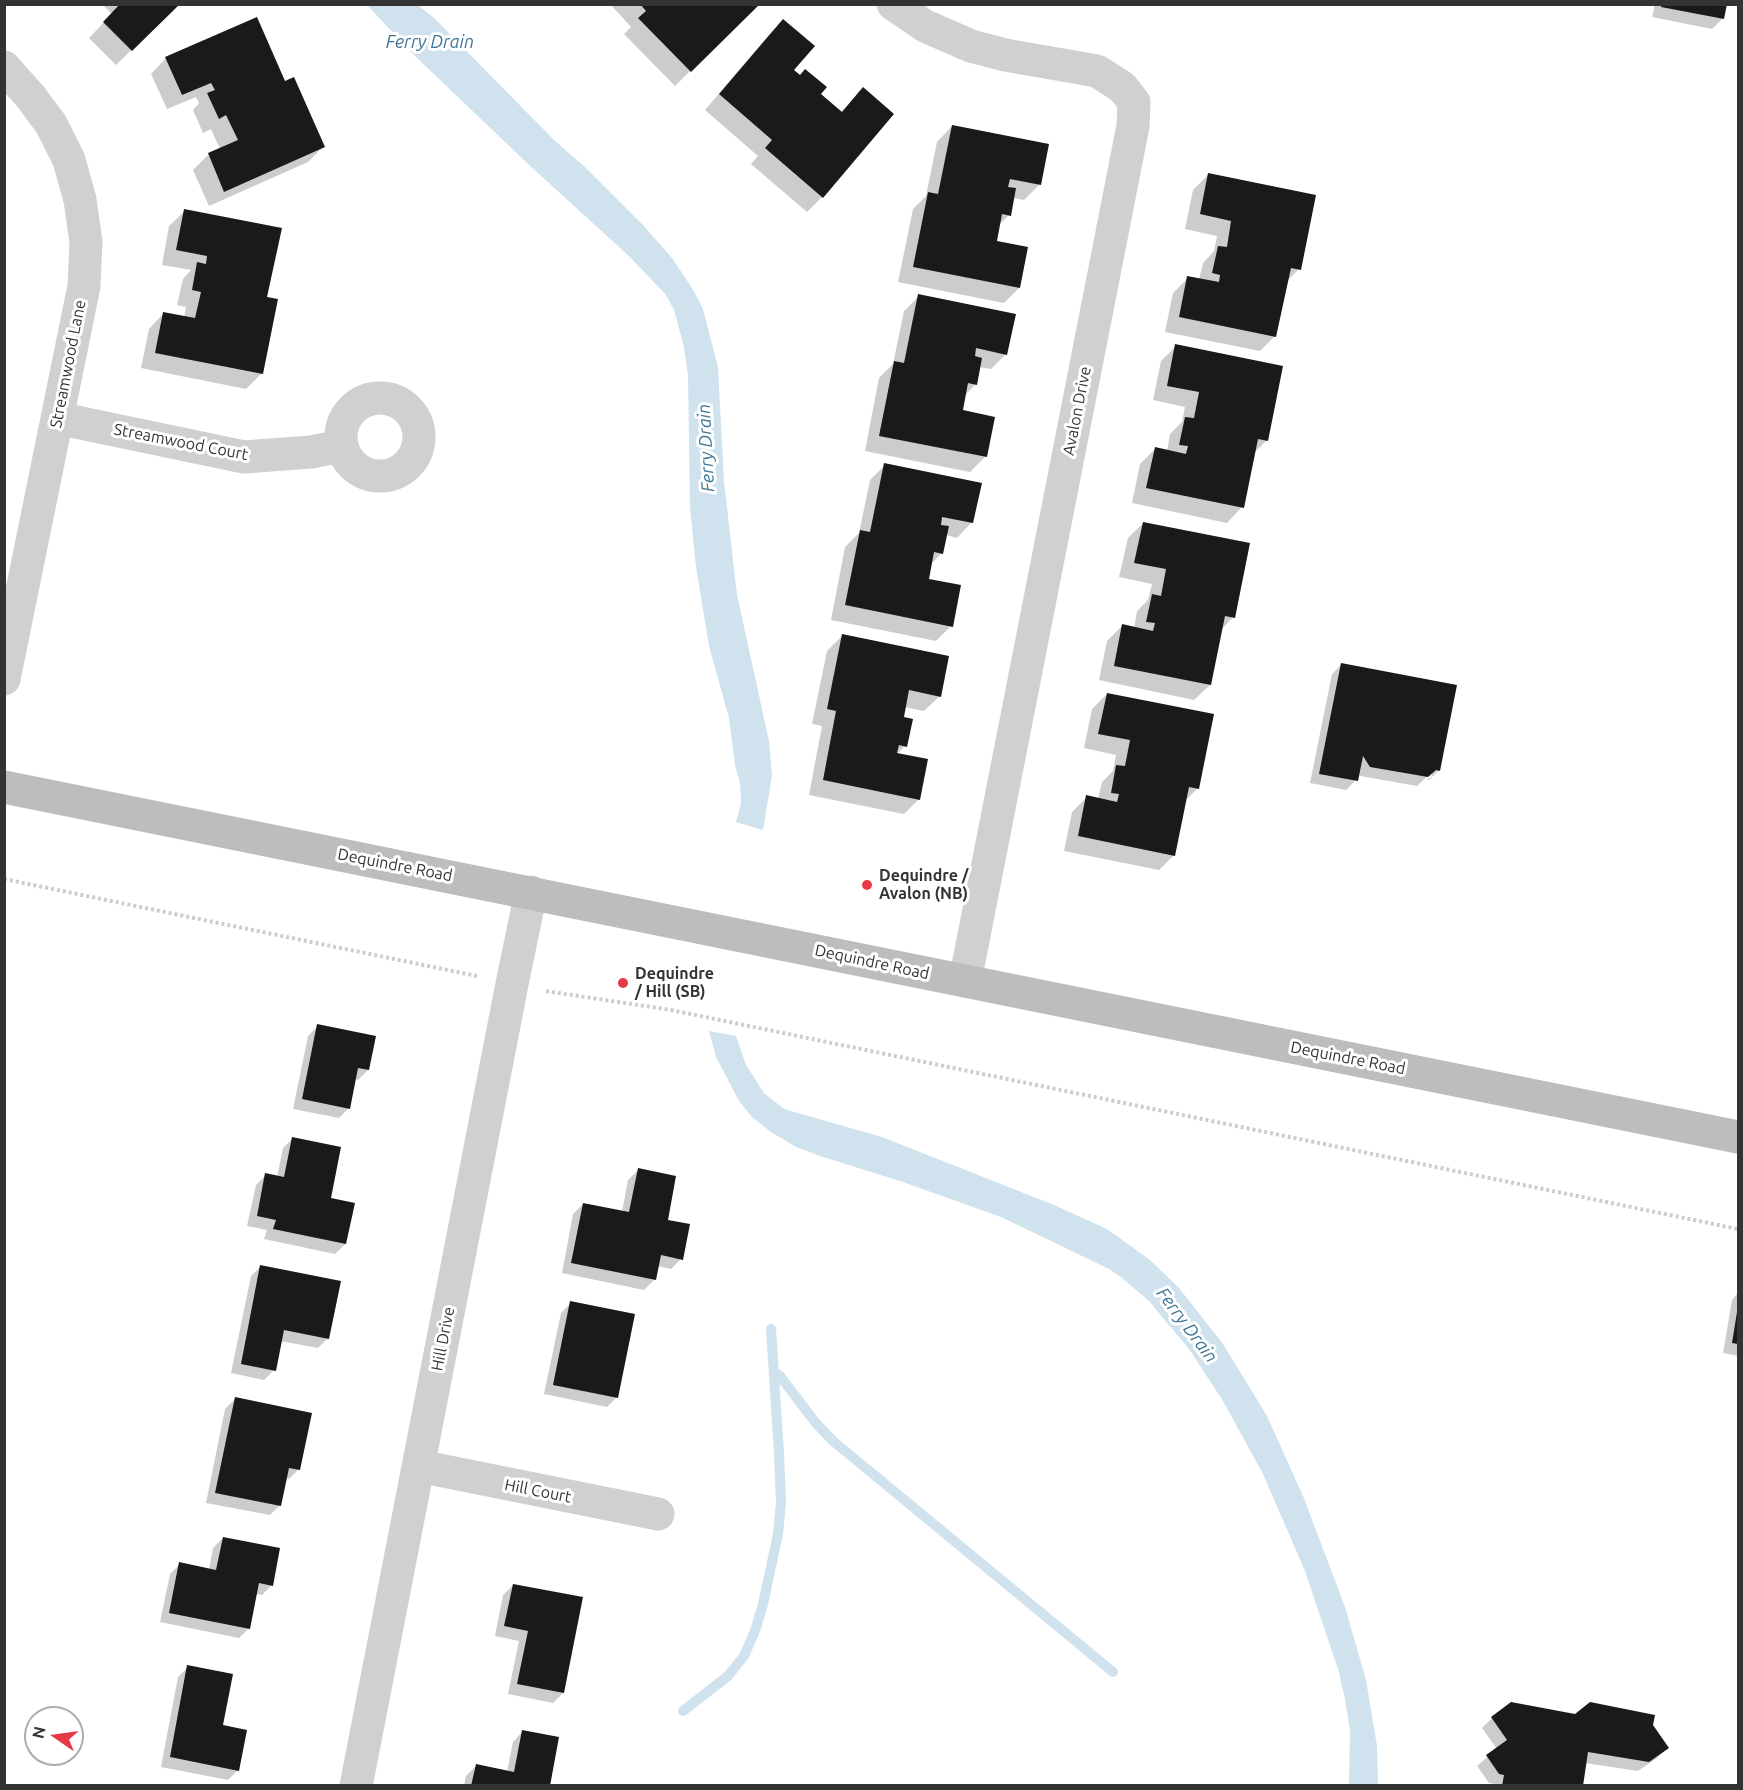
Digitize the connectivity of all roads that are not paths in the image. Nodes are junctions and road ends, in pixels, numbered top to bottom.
1 (893, 4) edge
2 (4, 67) edge
3 (57, 418) junction
4 (341, 446) dead end
5 (4, 679) edge
6 (4, 787) edge
7 (531, 892) junction
8 (965, 981) junction
9 (1738, 1137) edge
10 (419, 1466) junction
11 (658, 1514) dead end
12 (356, 1785) edge

1 - 8 street, Avalon Drive
2 - 3 street, Streamwood Lane
3 - 4 street, Streamwood Court
3 - 5 street, Streamwood Lane
6 - 7 main road, Dequindre Road
7 - 8 main road, Dequindre Road
7 - 10 street, Hill Drive
8 - 9 main road, Dequindre Road
10 - 11 street, Hill Court
10 - 12 street, Hill Drive

